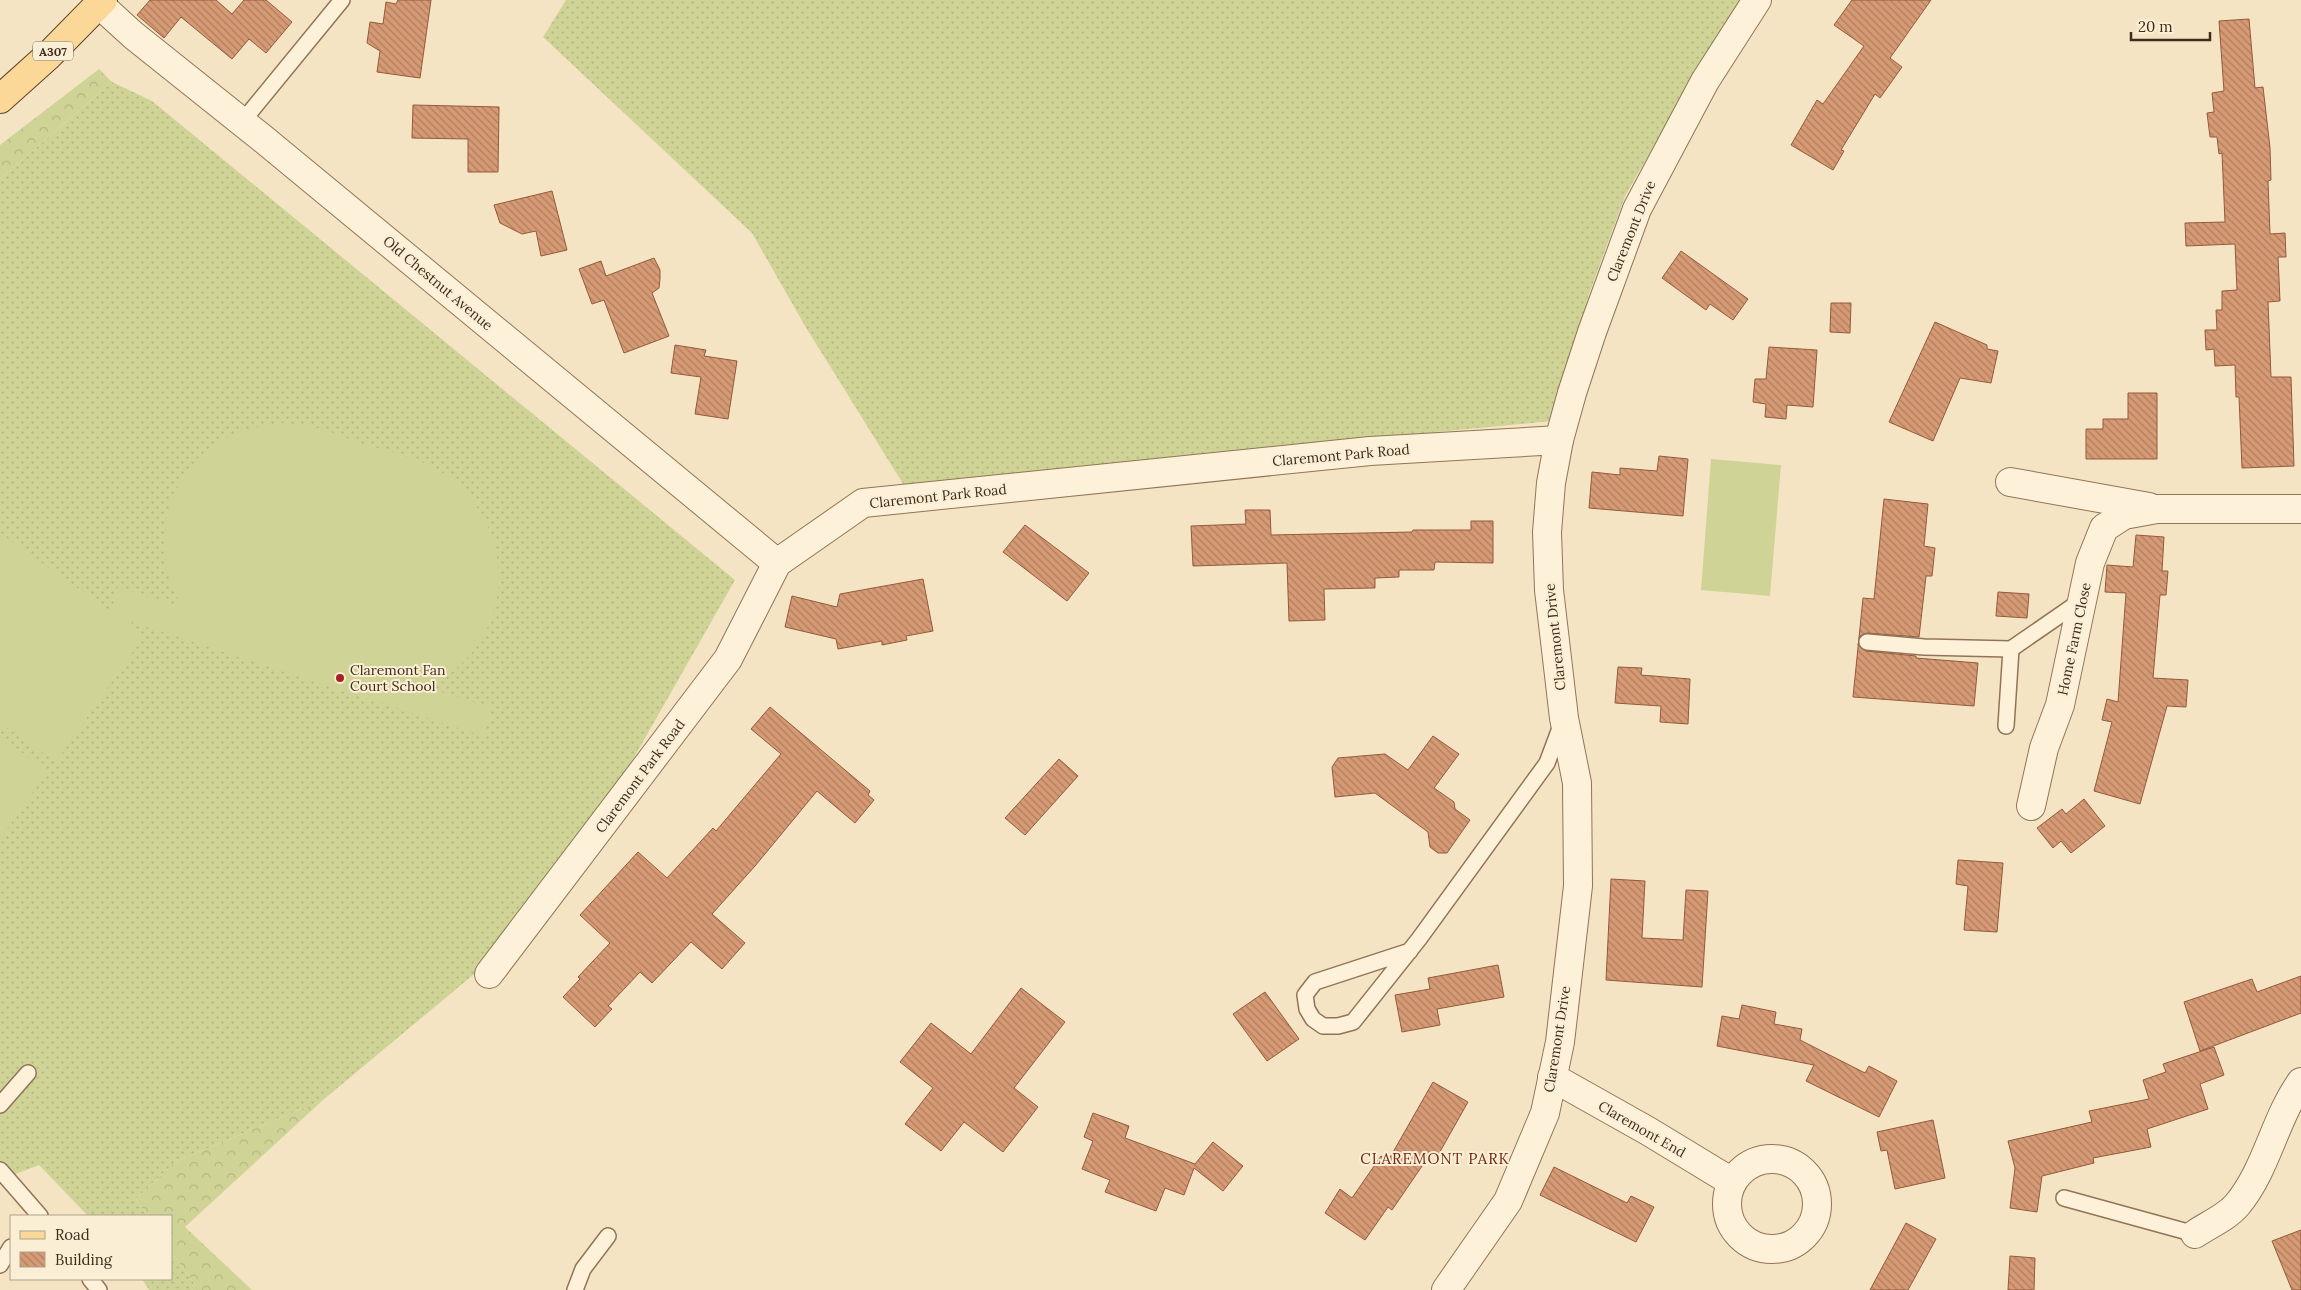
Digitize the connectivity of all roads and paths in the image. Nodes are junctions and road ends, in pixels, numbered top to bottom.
1 (342, 0) edge
2 (1757, 0) edge
3 (101, 2) edge
4 (0, 99) edge
5 (242, 122) junction
6 (1559, 440) junction
7 (2010, 482) dead end
8 (2158, 509) junction
9 (2301, 509) edge
10 (777, 563) junction
11 (2083, 599) junction
12 (1867, 642) dead end
13 (2011, 649) junction
14 (1564, 718) junction
15 (2006, 726) dead end
16 (2031, 806) dead end
17 (1410, 951) junction
18 (489, 974) dead end
19 (28, 1073) dead end
20 (1552, 1077) junction
21 (2301, 1082) edge
22 (0, 1105) edge
23 (0, 1170) edge
24 (1732, 1182) dead end
25 (2064, 1198) dead end
26 (35, 1214) edge
27 (2195, 1234) joint
28 (608, 1236) dead end
29 (10, 1249) edge
30 (0, 1265) edge
31 (91, 1280) edge
32 (99, 1290) edge
33 (575, 1290) edge
34 (1446, 1290) edge

1 - 5 lane
2 - 6 street, Claremont Drive
3 - 4 main road, A307
3 - 5 street, Old Chestnut Avenue
5 - 10 street, Old Chestnut Avenue
6 - 10 street, Claremont Park Road
6 - 14 street, Claremont Drive
7 - 8 street, Home Farm Close
8 - 9 street, Home Farm Close
8 - 11 street, Home Farm Close
10 - 18 street, Claremont Park Road
11 - 13 lane
11 - 16 street, Home Farm Close
12 - 13 lane
13 - 15 lane
14 - 17 lane
14 - 20 street, Claremont Drive
17 - 17 lane
19 - 22 lane
20 - 24 street, Claremont End
20 - 34 street, Claremont Drive
21 - 27 street
23 - 26 lane
25 - 27 lane
28 - 33 lane
29 - 30 lane
31 - 32 lane

